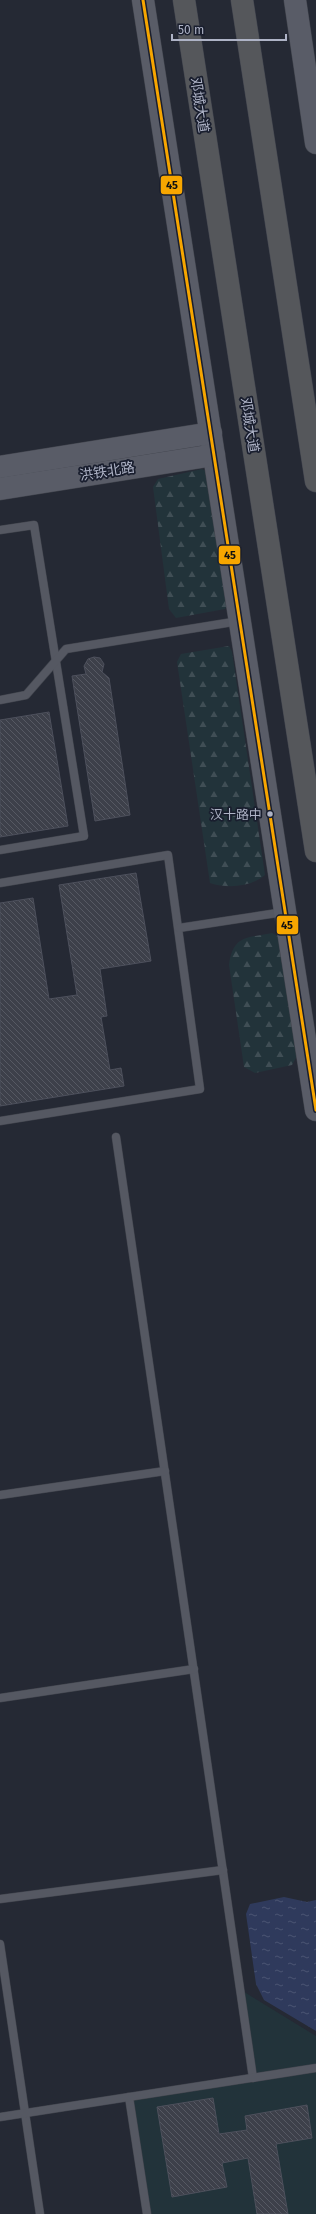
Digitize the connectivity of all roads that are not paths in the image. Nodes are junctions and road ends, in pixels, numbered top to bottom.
1 (143, 0) edge
2 (184, 0) edge
3 (242, 0) edge
4 (295, 0) edge
5 (316, 143) edge
6 (211, 433) junction
7 (214, 455) junction
8 (0, 467) edge
9 (316, 481) edge
10 (0, 489) edge
11 (0, 530) edge
12 (240, 620) junction
13 (56, 660) junction
14 (0, 700) edge
15 (0, 850) edge
16 (316, 851) edge
17 (0, 882) edge
18 (285, 912) junction
19 (179, 928) junction
20 (316, 1110) edge
21 (0, 1121) edge
22 (116, 1137) dead end
23 (165, 1471) junction
24 (0, 1495) edge
25 (194, 1669) junction
26 (0, 1698) edge
27 (223, 1870) junction
28 (0, 1899) edge
29 (0, 1944) edge
30 (316, 2068) edge
31 (253, 2078) junction
32 (128, 2097) junction
33 (25, 2113) junction
34 (0, 2117) edge
35 (40, 2214) edge
36 (147, 2214) edge

1 - 6 street
2 - 16 highway, 邓城大道
3 - 9 highway
4 - 5 street
6 - 7 street
6 - 8 street, 洪铁北路
7 - 10 street, 洪铁北路
7 - 12 street
11 - 13 lane
12 - 13 lane
12 - 18 street
13 - 14 lane
13 - 15 lane
17 - 19 lane
18 - 19 lane
18 - 20 street
19 - 21 lane
22 - 23 lane
23 - 24 lane
23 - 25 lane
25 - 26 lane
25 - 27 lane
27 - 28 lane
27 - 31 lane
29 - 33 lane
30 - 31 lane
31 - 32 lane
32 - 33 lane
32 - 36 lane
33 - 34 lane
33 - 35 lane

